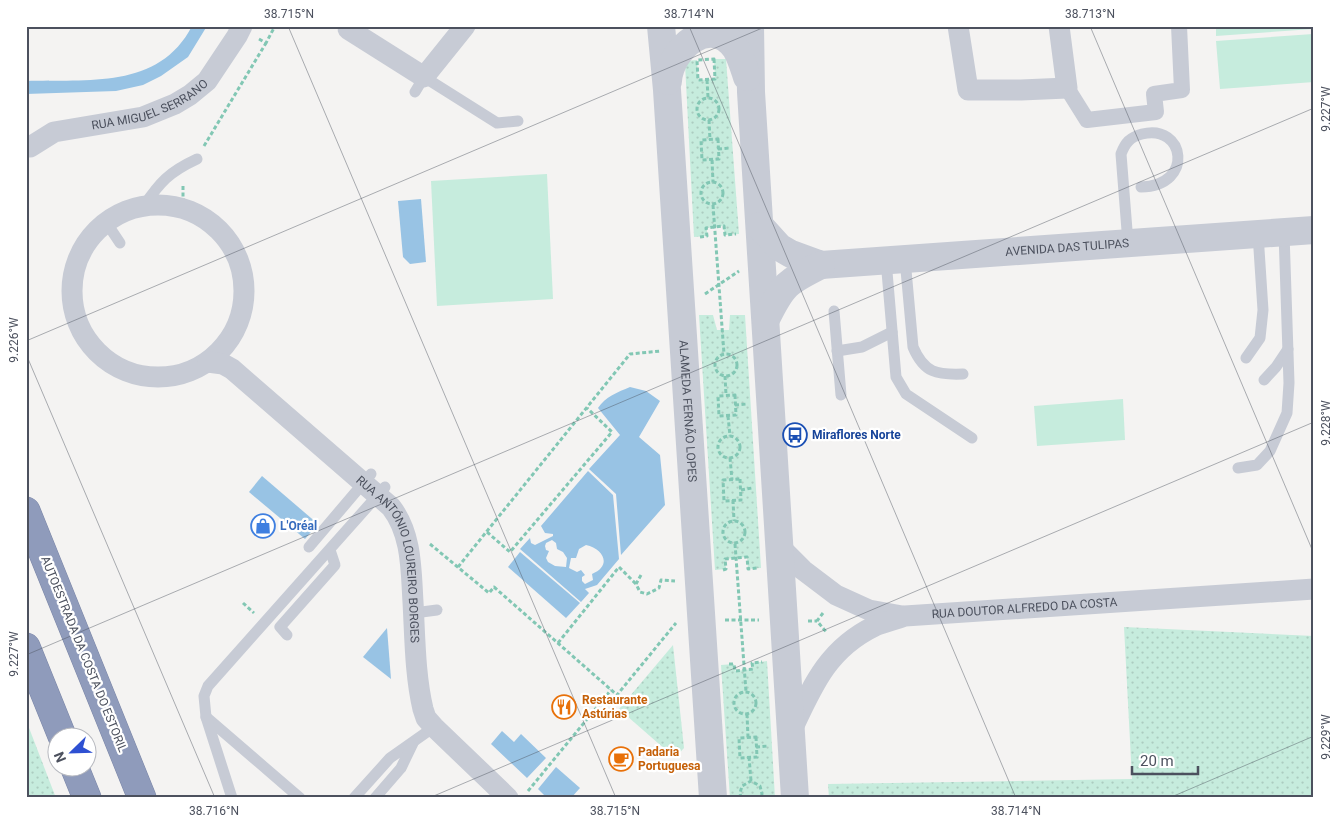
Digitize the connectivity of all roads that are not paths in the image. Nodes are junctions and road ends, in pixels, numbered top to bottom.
1 (242, 26) edge
2 (465, 26) edge
3 (660, 26) edge
4 (750, 26) edge
5 (958, 26) edge
6 (1059, 26) edge
7 (1179, 26) edge
8 (348, 30) dead end
9 (420, 85) junction
10 (1067, 88) junction
11 (667, 90) junction
12 (752, 92) junction
13 (518, 121) dead end
14 (27, 149) edge
15 (196, 159) dead end
16 (1141, 187) dead end
17 (143, 207) junction
18 (106, 222) junction
19 (749, 226) junction
20 (1314, 230) edge
21 (1271, 233) junction
22 (120, 243) dead end
23 (1128, 243) junction
24 (895, 260) junction
25 (821, 265) junction
26 (834, 312) dead end
27 (766, 319) junction
28 (892, 332) junction
29 (229, 340) junction
30 (1288, 349) junction
31 (837, 351) junction
32 (1246, 358) dead end
33 (208, 362) junction
34 (963, 374) dead end
35 (1264, 380) dead end
36 (841, 395) dead end
37 (972, 438) dead end
38 (1238, 468) dead end
39 (374, 485) junction
40 (26, 511) edge
41 (779, 546) junction
42 (309, 547) dead end
43 (330, 550) junction
44 (1314, 589) edge
45 (438, 610) dead end
46 (414, 613) junction
47 (905, 616) junction
48 (287, 635) dead end
49 (26, 646) edge
50 (206, 717) junction
51 (58, 726) edge
52 (434, 727) junction
53 (781, 739) junction
54 (414, 741) junction
55 (78, 776) edge
56 (518, 795) edge
57 (87, 798) edge
58 (142, 798) edge
59 (232, 798) edge
60 (300, 798) edge
61 (354, 798) edge
62 (375, 798) edge
63 (713, 798) edge
64 (795, 798) edge

1 - 14 street, RUA MIGUEL SERRANO
2 - 9 street
3 - 11 street, ALAMEDA FERNÃO LOPES
4 - 12 street
5 - 10 street
6 - 10 street
7 - 10 street
8 - 9 street
9 - 13 lane
11 - 12 street
11 - 63 street, ALAMEDA FERNÃO LOPES
12 - 19 street
15 - 17 lane
16 - 23 lane
17 - 18 street
17 - 29 street
18 - 22 lane
18 - 33 street
19 - 25 street, AVENIDA DAS TULIPAS
19 - 27 street
20 - 21 street, AVENIDA DAS TULIPAS
21 - 23 street, AVENIDA DAS TULIPAS
21 - 30 lane
21 - 32 lane
23 - 24 street, AVENIDA DAS TULIPAS
24 - 25 street, AVENIDA DAS TULIPAS
24 - 28 lane
24 - 34 lane
25 - 27 street, AVENIDA DAS TULIPAS
26 - 31 lane
27 - 41 street
28 - 31 lane
28 - 37 lane
29 - 33 street
29 - 39 street
30 - 35 lane
30 - 38 lane
31 - 36 lane
33 - 39 street, RUA ANTÓNIO LOUREIRO BORGES
39 - 42 lane
39 - 43 lane
39 - 46 street, RUA ANTÓNIO LOUREIRO BORGES
40 - 58 highway, AUTOESTRADA DA COSTA DO ESTORIL
41 - 47 street
41 - 53 street
43 - 48 lane
43 - 50 lane
44 - 47 street, RUA DOUTOR ALFREDO DA COSTA
45 - 46 lane
46 - 52 street, RUA ANTÓNIO LOUREIRO BORGES
47 - 53 street, RUA DOUTOR ALFREDO DA COSTA
49 - 51 highway
50 - 59 lane
50 - 60 lane
52 - 54 lane
52 - 56 street, RUA ANTÓNIO LOUREIRO BORGES
53 - 64 street
54 - 61 lane
54 - 62 lane
55 - 57 highway

